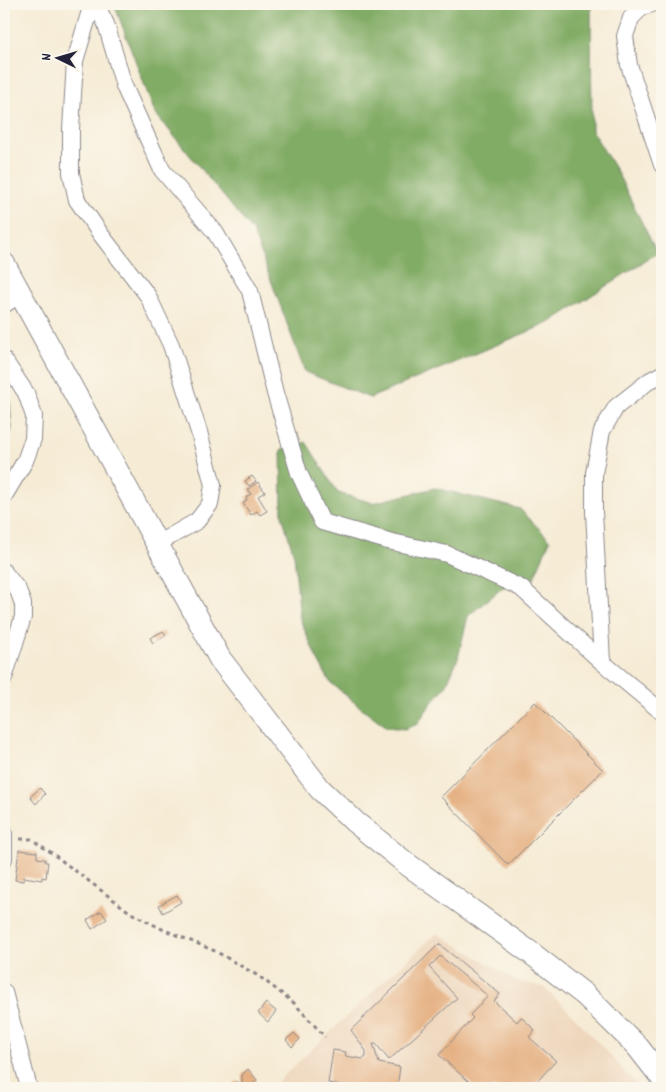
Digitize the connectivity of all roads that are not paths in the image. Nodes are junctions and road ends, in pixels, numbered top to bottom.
1 (92, 4) edge
2 (96, 4) edge
3 (652, 4) edge
4 (662, 165) edge
5 (4, 264) edge
6 (12, 299) edge
7 (4, 360) edge
8 (662, 374) edge
9 (4, 496) edge
10 (157, 544) junction
11 (4, 572) edge
12 (602, 662) junction
13 (4, 678) edge
14 (662, 712) edge
15 (4, 833) edge
16 (4, 838) edge
17 (4, 860) edge
18 (4, 992) edge
19 (13, 1023) junction
20 (4, 1038) edge
21 (662, 1078) edge
22 (29, 1088) edge

1 - 10 street
2 - 12 street
3 - 4 street
5 - 6 street
6 - 10 street
7 - 9 street
8 - 12 street
10 - 21 street
11 - 13 street
12 - 14 street
15 - 16 street
16 - 17 street
18 - 19 street
19 - 20 street
19 - 22 street

